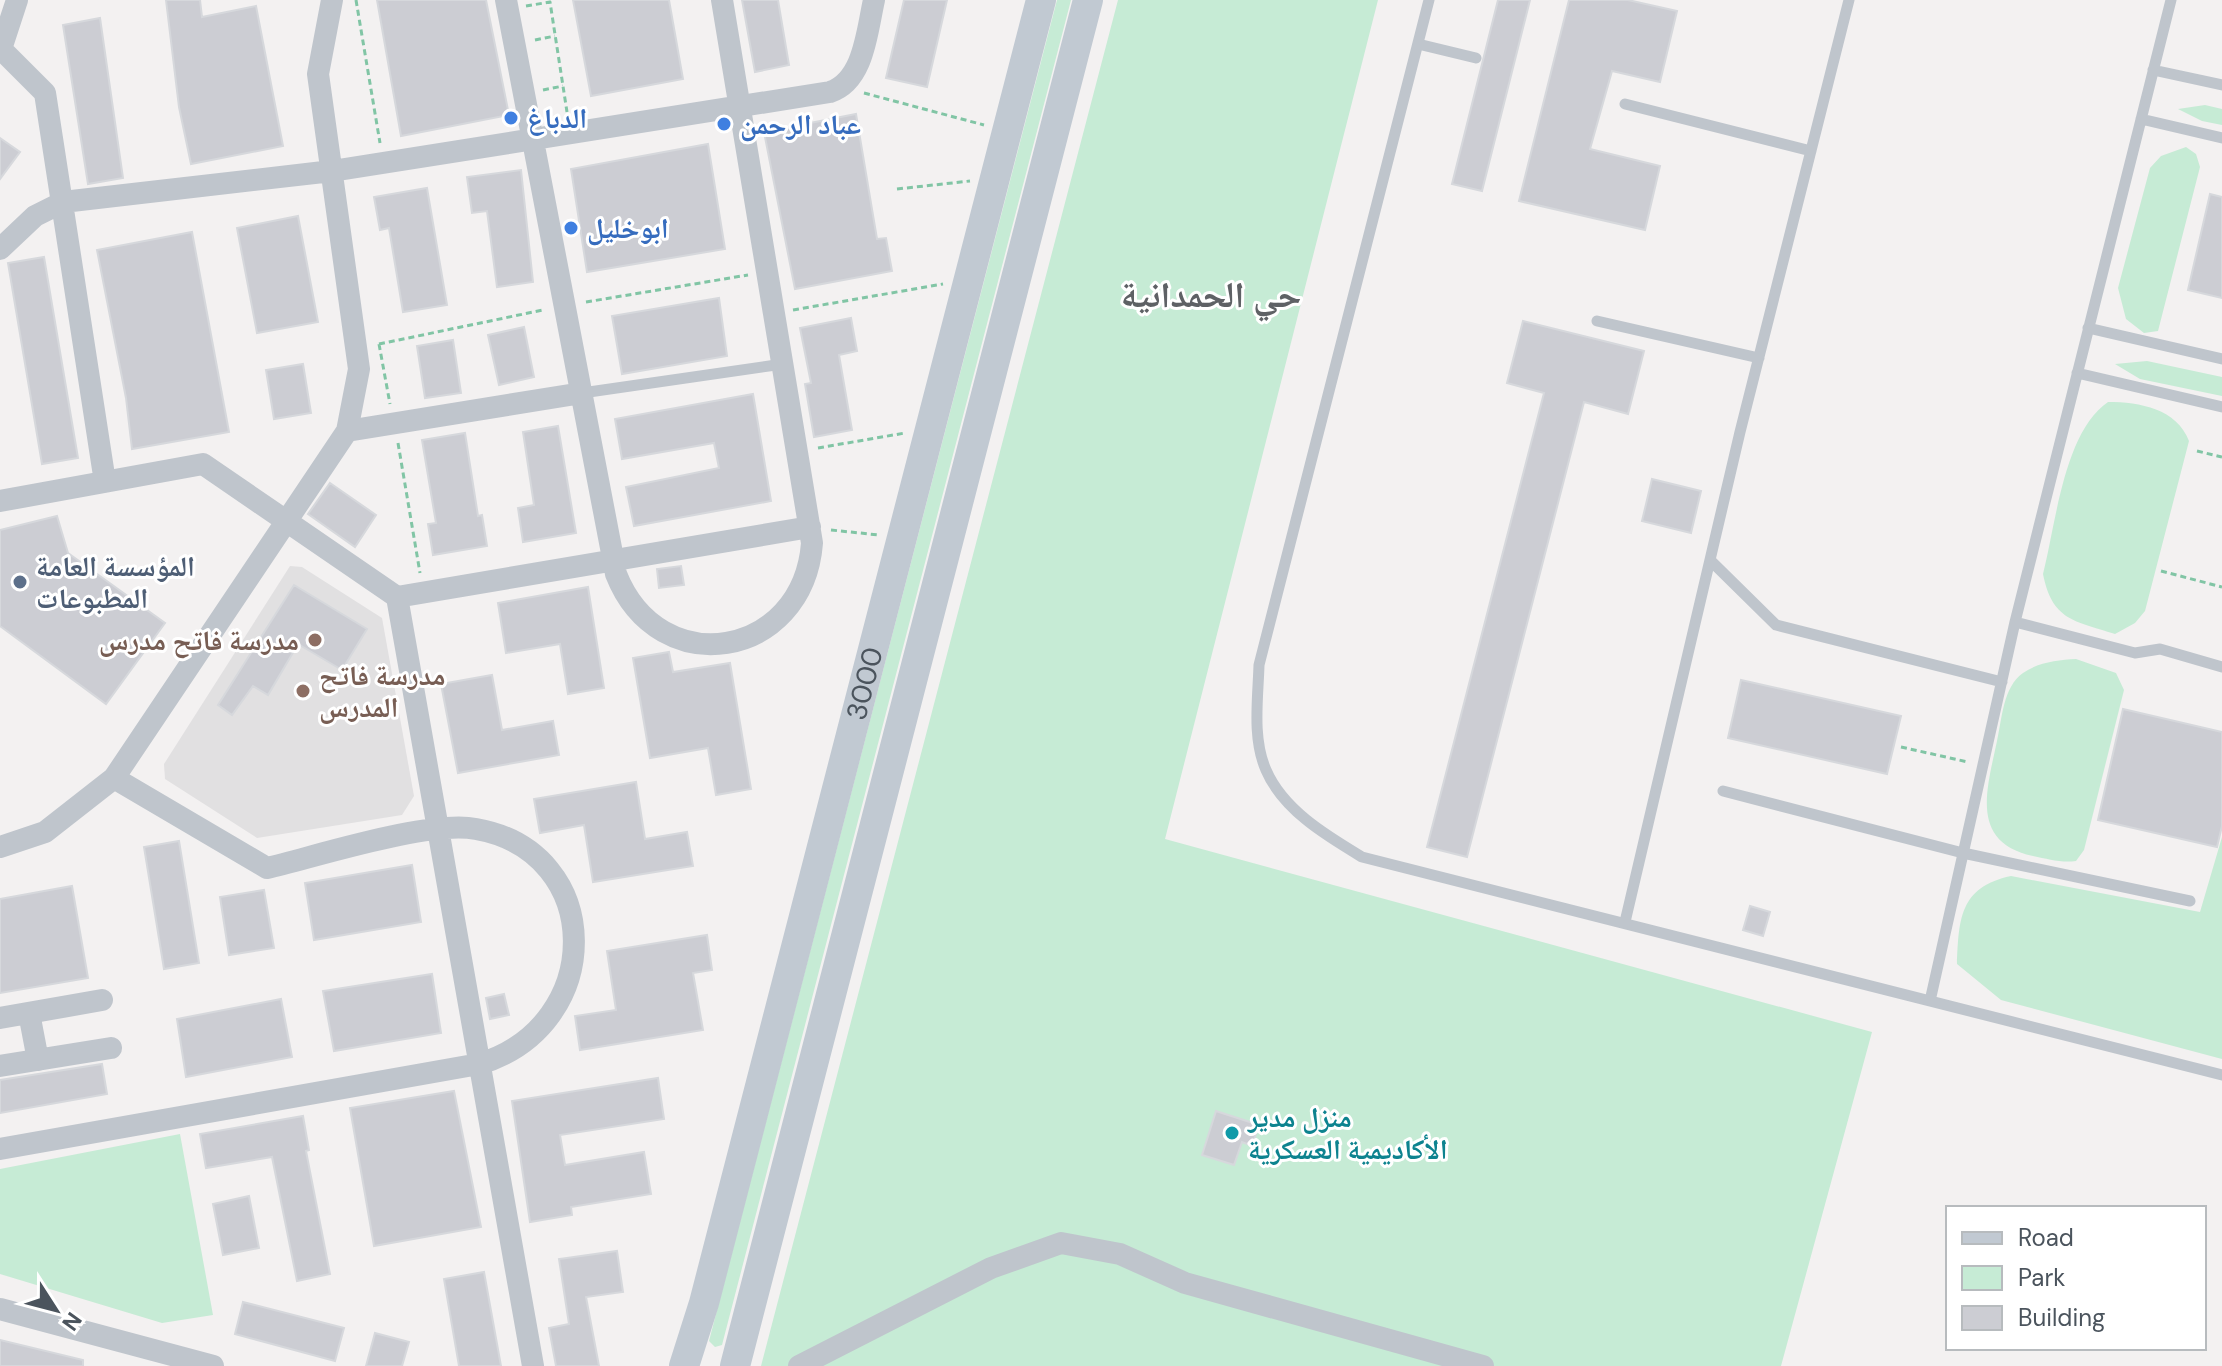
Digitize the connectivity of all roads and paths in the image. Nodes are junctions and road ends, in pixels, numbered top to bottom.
1 (17, 0) edge
2 (332, 0) edge
3 (356, 0) edge
4 (722, 0) edge
5 (874, 0) edge
6 (1041, 0) edge
7 (1088, 0) edge
8 (1429, 0) edge
9 (1849, 0) edge
10 (2171, 0) edge
11 (507, 4) edge
12 (1418, 44) junction
13 (1, 51) edge
14 (1476, 58) dead end
15 (2153, 70) junction
16 (2222, 85) edge
17 (843, 87) junction
18 (1625, 104) dead end
19 (741, 105) junction
20 (2141, 119) junction
21 (984, 125) dead end
22 (569, 132) junction
23 (533, 138) junction
24 (2222, 138) edge
25 (1811, 151) junction
26 (384, 162) junction
27 (332, 171) junction
28 (970, 181) dead end
29 (897, 189) dead end
30 (63, 202) junction
31 (0, 249) edge
32 (943, 284) dead end
33 (775, 313) junction
34 (1597, 321) dead end
35 (2088, 328) junction
36 (356, 349) junction
37 (1759, 358) junction
38 (2222, 359) edge
39 (783, 364) junction
40 (2077, 373) junction
41 (582, 393) junction
42 (2222, 407) edge
43 (394, 423) junction
44 (347, 431) junction
45 (905, 433) dead end
46 (2197, 451) dead end
47 (798, 452) junction
48 (2222, 457) edge
49 (105, 482) junction
50 (0, 501) edge
51 (286, 521) junction
52 (810, 527) junction
53 (879, 535) dead end
54 (613, 558) junction
55 (1710, 560) junction
56 (2161, 571) dead end
57 (2222, 587) edge
58 (423, 593) junction
59 (397, 597) junction
60 (2015, 622) junction
61 (2222, 667) edge
62 (2002, 682) junction
63 (1901, 747) dead end
64 (1983, 765) junction
65 (114, 778) junction
66 (1723, 791) dead end
67 (438, 828) junction
68 (0, 847) edge
69 (1963, 853) junction
70 (2190, 901) dead end
71 (1625, 922) junction
72 (102, 1000) dead end
73 (1930, 1001) junction
74 (29, 1013) junction
75 (0, 1018) edge
76 (111, 1048) dead end
77 (38, 1060) junction
78 (479, 1064) junction
79 (0, 1066) edge
80 (2222, 1075) edge
81 (0, 1149) edge
82 (0, 1309) edge
83 (213, 1366) edge
84 (533, 1366) edge
85 (684, 1366) edge
86 (735, 1366) edge
87 (799, 1366) edge
88 (1483, 1366) edge

1 - 13 street
2 - 27 street
3 - 26 path
4 - 19 street
5 - 17 street
6 - 85 street, 3000
7 - 86 street, 3000
8 - 12 lane
9 - 25 lane
10 - 15 lane
11 - 22 path
11 - 23 street
12 - 14 lane
12 - 71 lane
13 - 30 street
15 - 16 lane
15 - 20 lane
17 - 19 street
17 - 21 path
18 - 25 lane
19 - 22 street
19 - 33 street
20 - 24 lane
20 - 35 lane
22 - 23 street
23 - 26 street
23 - 41 street
25 - 37 lane
26 - 27 street
27 - 30 street
27 - 36 street
28 - 29 path
30 - 31 street
30 - 49 street
32 - 33 path
33 - 39 street
34 - 37 lane
35 - 38 lane
35 - 40 lane
36 - 43 path
36 - 44 street
37 - 55 lane
39 - 41 lane
39 - 47 street
40 - 42 lane
40 - 60 lane
41 - 43 street
41 - 54 street
43 - 44 street
43 - 58 path
44 - 51 street
45 - 47 path
46 - 48 path
47 - 52 street
49 - 50 street
49 - 51 street
51 - 59 street
51 - 65 street
52 - 53 path
52 - 54 street
52 - 54 street
54 - 58 street
55 - 62 lane
55 - 71 lane
56 - 57 path
58 - 59 street
59 - 67 street
60 - 61 lane
60 - 62 lane
62 - 64 lane
63 - 64 path
64 - 69 lane
65 - 67 street
65 - 68 street
66 - 69 lane
67 - 78 street
67 - 78 street
69 - 70 lane
69 - 73 lane
71 - 73 lane
72 - 74 street
73 - 80 lane
74 - 75 street
74 - 77 street
76 - 77 street
77 - 79 street
78 - 81 street
78 - 84 street
82 - 83 street
87 - 88 street

